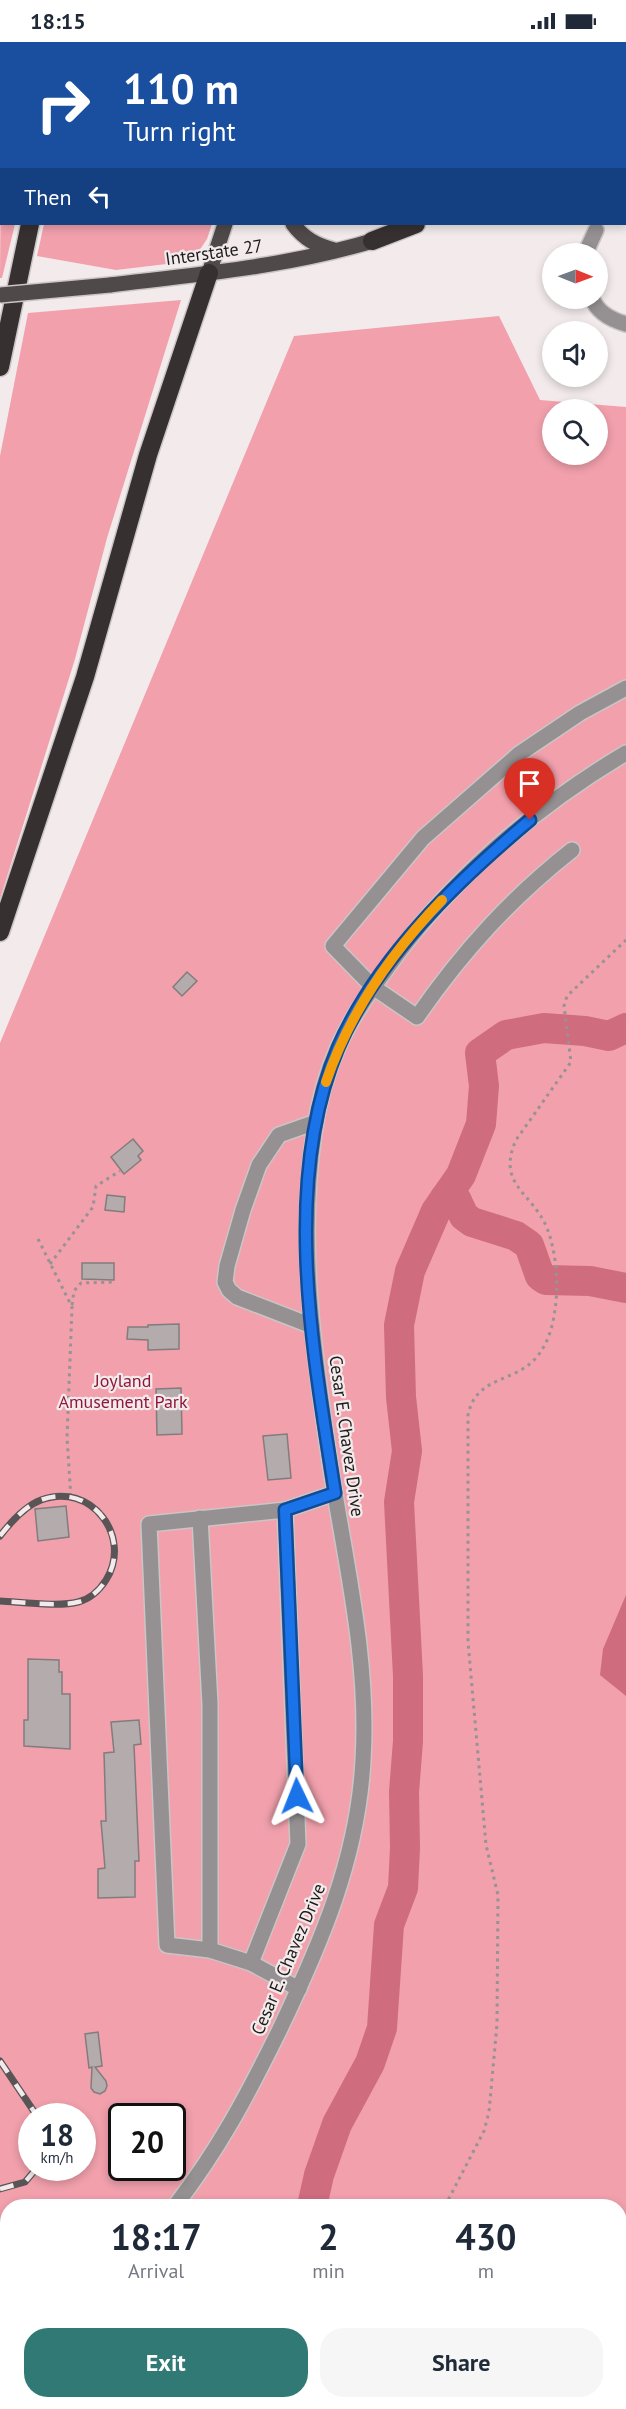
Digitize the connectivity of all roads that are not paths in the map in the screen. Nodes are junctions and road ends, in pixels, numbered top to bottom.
1 (0, 42) edge
2 (11, 42) edge
3 (30, 225) edge
4 (225, 225) edge
5 (294, 225) edge
6 (413, 225) edge
7 (425, 225) edge
8 (596, 230) dead end
9 (372, 241) junction
10 (590, 243) edge
11 (336, 251) junction
12 (209, 273) junction
13 (0, 295) edge
14 (599, 309) edge
15 (626, 324) edge
16 (0, 367) edge
17 (626, 687) edge
18 (626, 753) edge
19 (573, 850) dead end
20 (0, 932) edge
21 (373, 987) junction
22 (316, 1122) junction
23 (312, 1326) junction
24 (335, 1493) junction
25 (285, 1510) junction
26 (200, 1518) junction
27 (210, 1950) junction
28 (251, 1963) junction
29 (299, 1989) junction
30 (180, 2199) edge

1 - 2 highway
3 - 16 highway
4 - 12 main road
5 - 11 main road
6 - 9 highway
7 - 9 main road, Interstate 27
8 - 10 street
9 - 11 main road, Interstate 27
11 - 12 main road, Interstate 27
12 - 13 main road, Interstate 27, bridge
12 - 20 highway
14 - 15 street
17 - 21 street
18 - 21 street, Cesar E. Chavez Drive
19 - 21 street
21 - 22 street, Cesar E. Chavez Drive
22 - 23 street, Cesar E. Chavez Drive
22 - 23 street
23 - 24 street, Cesar E. Chavez Drive
24 - 25 street
24 - 29 street, Cesar E. Chavez Drive
25 - 26 street
25 - 28 street
26 - 27 street
26 - 27 street
27 - 28 street
28 - 29 street
29 - 30 street, Cesar E. Chavez Drive

